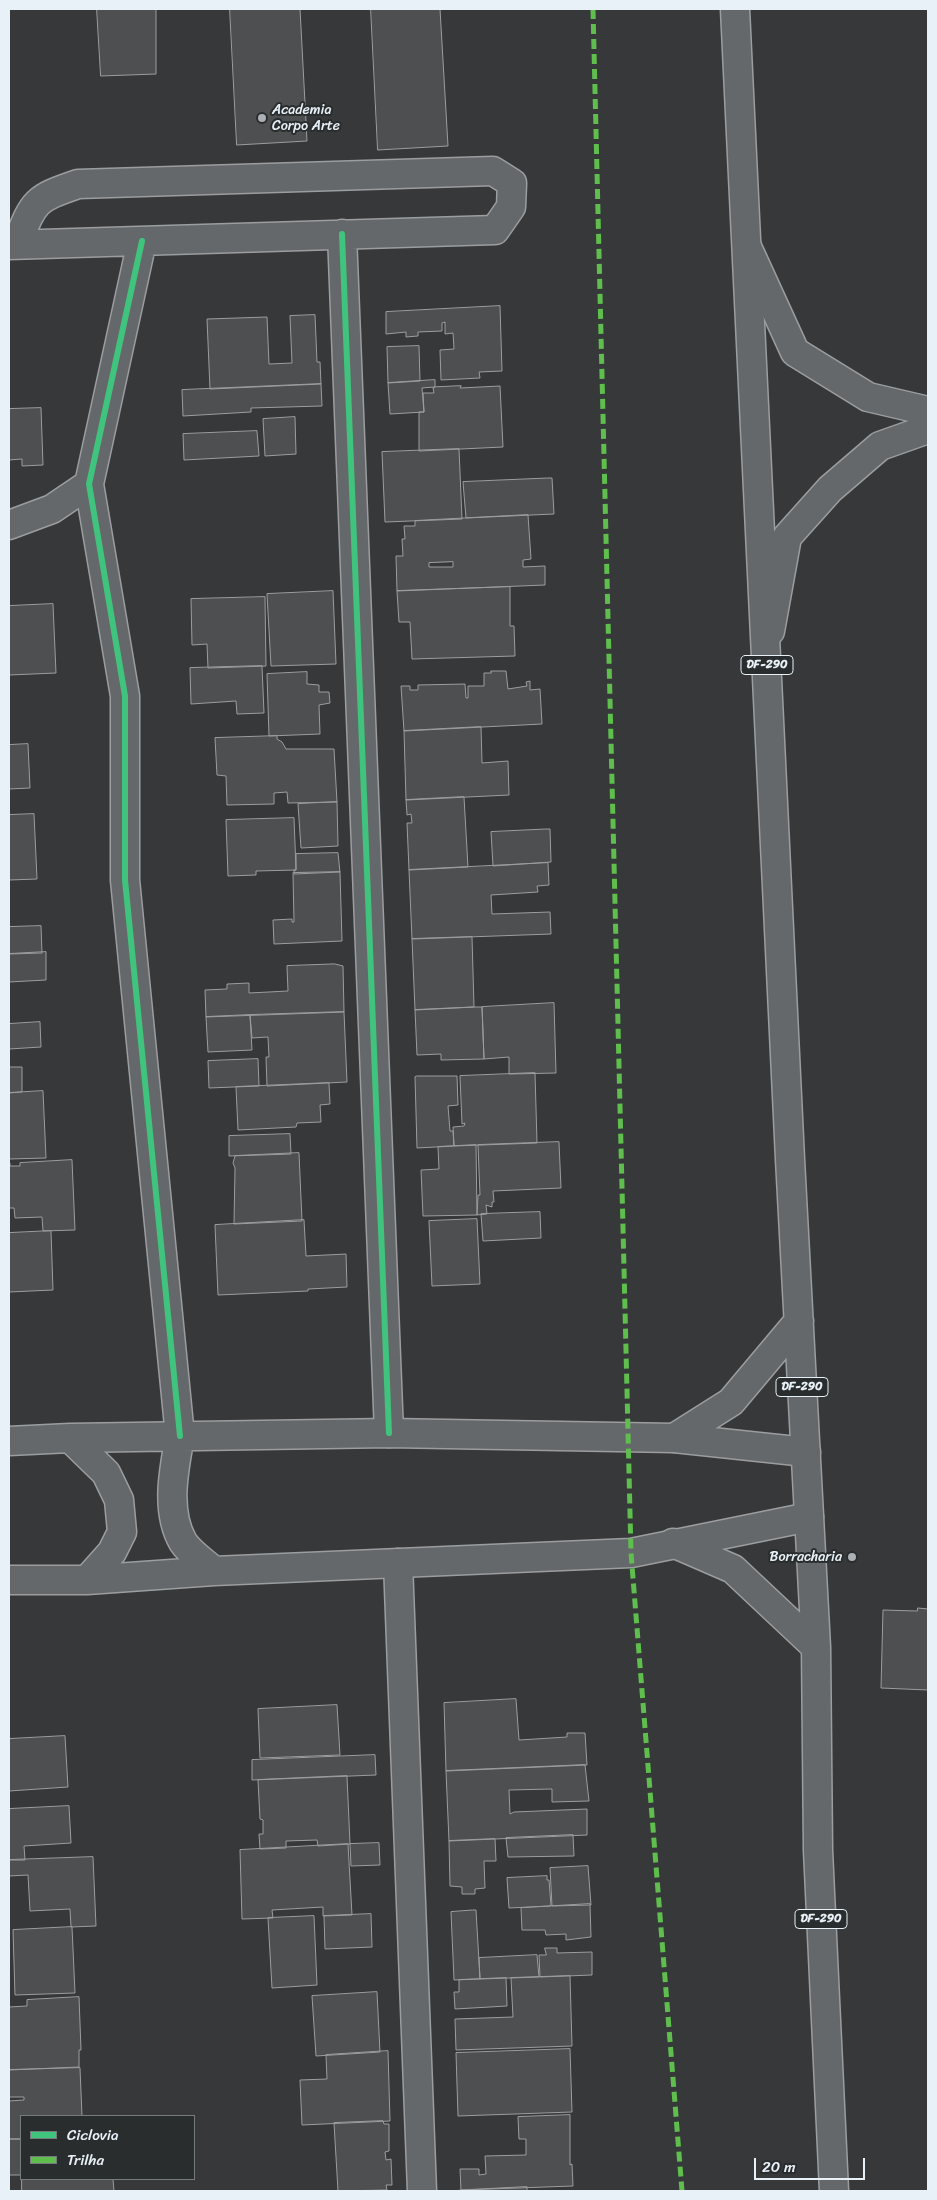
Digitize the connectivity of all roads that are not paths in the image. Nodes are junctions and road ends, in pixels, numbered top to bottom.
1 (735, 9) edge
2 (342, 234) junction
3 (142, 241) junction
4 (13, 244) edge
5 (747, 247) junction
6 (928, 411) edge
7 (928, 429) edge
8 (89, 484) junction
9 (9, 525) edge
10 (767, 652) junction
11 (799, 1321) junction
12 (389, 1433) junction
13 (180, 1436) junction
14 (70, 1438) junction
15 (674, 1438) junction
16 (9, 1441) edge
17 (806, 1452) junction
18 (809, 1517) junction
19 (673, 1543) junction
20 (398, 1563) junction
21 (214, 1571) junction
22 (9, 1580) edge
23 (87, 1580) junction
24 (816, 1647) junction
25 (422, 2191) edge
26 (834, 2191) edge

1 - 5 main road, DF-290
2 - 3 main road
2 - 4 main road
2 - 12 main road
3 - 4 main road
3 - 8 main road
5 - 6 main road
5 - 10 main road, DF-290
7 - 10 main road
8 - 9 main road
8 - 13 main road
10 - 11 main road, DF-290
11 - 15 main road
11 - 17 main road, DF-290
12 - 13 main road
12 - 15 main road
13 - 14 main road
13 - 21 main road
14 - 16 main road
14 - 23 main road
15 - 17 main road
17 - 18 main road, DF-290
18 - 19 main road
18 - 24 main road, DF-290
19 - 20 main road
19 - 24 main road
20 - 21 main road
20 - 25 main road
21 - 23 main road
22 - 23 main road
24 - 26 main road, DF-290

